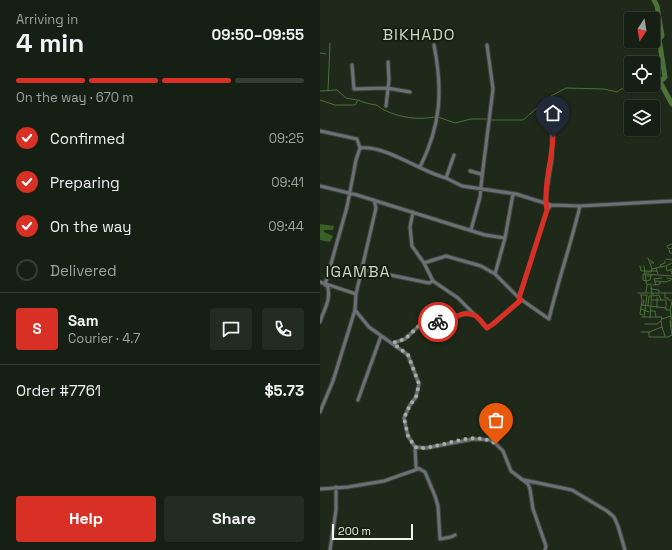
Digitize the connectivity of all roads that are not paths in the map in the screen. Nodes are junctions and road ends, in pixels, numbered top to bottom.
1 (434, 45) dead end
2 (487, 45) dead end
3 (388, 62) dead end
4 (352, 65) dead end
5 (387, 88) junction
6 (410, 92) dead end
7 (386, 106) dead end
8 (552, 122) dead end
9 (320, 131) edge
10 (360, 148) junction
11 (454, 156) dead end
12 (420, 167) junction
13 (470, 171) dead end
14 (482, 177) junction
15 (446, 178) junction
16 (320, 186) edge
17 (480, 190) junction
18 (348, 193) junction
19 (513, 194) junction
20 (374, 200) junction
21 (672, 201) edge
22 (381, 202) junction
23 (545, 202) junction
24 (551, 204) junction
25 (580, 206) junction
26 (376, 208) junction
27 (547, 210) junction
28 (413, 212) junction
29 (471, 230) junction
30 (505, 238) junction
31 (424, 262) junction
32 (362, 269) junction
33 (495, 274) junction
34 (432, 281) junction
35 (320, 282) edge
36 (326, 285) junction
37 (356, 294) junction
38 (520, 299) junction
39 (355, 310) junction
40 (475, 316) junction
41 (320, 322) edge
42 (381, 336) junction
43 (393, 343) junction
44 (358, 400) dead end
45 (320, 412) edge
46 (415, 447) junction
47 (418, 469) junction
48 (520, 479) junction
49 (336, 487) junction
50 (320, 489) edge
51 (455, 534) dead end
52 (330, 550) edge
53 (545, 550) edge
54 (625, 550) edge

1 - 12 street
2 - 14 street
3 - 5 street
4 - 5 street
5 - 6 street
5 - 7 street
8 - 23 street
9 - 10 street
10 - 12 street
10 - 18 street
11 - 15 street
12 - 15 street
13 - 14 street
14 - 17 street
15 - 17 street
16 - 18 street
17 - 19 street
17 - 29 street
18 - 20 street
18 - 36 street
19 - 23 street
19 - 30 street
20 - 22 street
20 - 26 street
21 - 25 street
22 - 26 street
22 - 28 street
23 - 24 street
23 - 27 street
24 - 25 street
24 - 27 street
25 - 38 street
26 - 32 street
27 - 38 street
28 - 29 street
28 - 31 street
29 - 30 street
30 - 33 street
31 - 33 street
31 - 34 street
32 - 34 street
32 - 37 street
33 - 38 street
34 - 40 street
35 - 36 street
36 - 37 street
36 - 41 street
37 - 39 street
38 - 40 street
39 - 42 street
39 - 45 street
40 - 43 street
42 - 43 street
42 - 44 street
43 - 46 street
46 - 47 street
46 - 48 street
47 - 49 street
47 - 51 street
48 - 53 street
48 - 54 street
49 - 50 street
49 - 52 street

